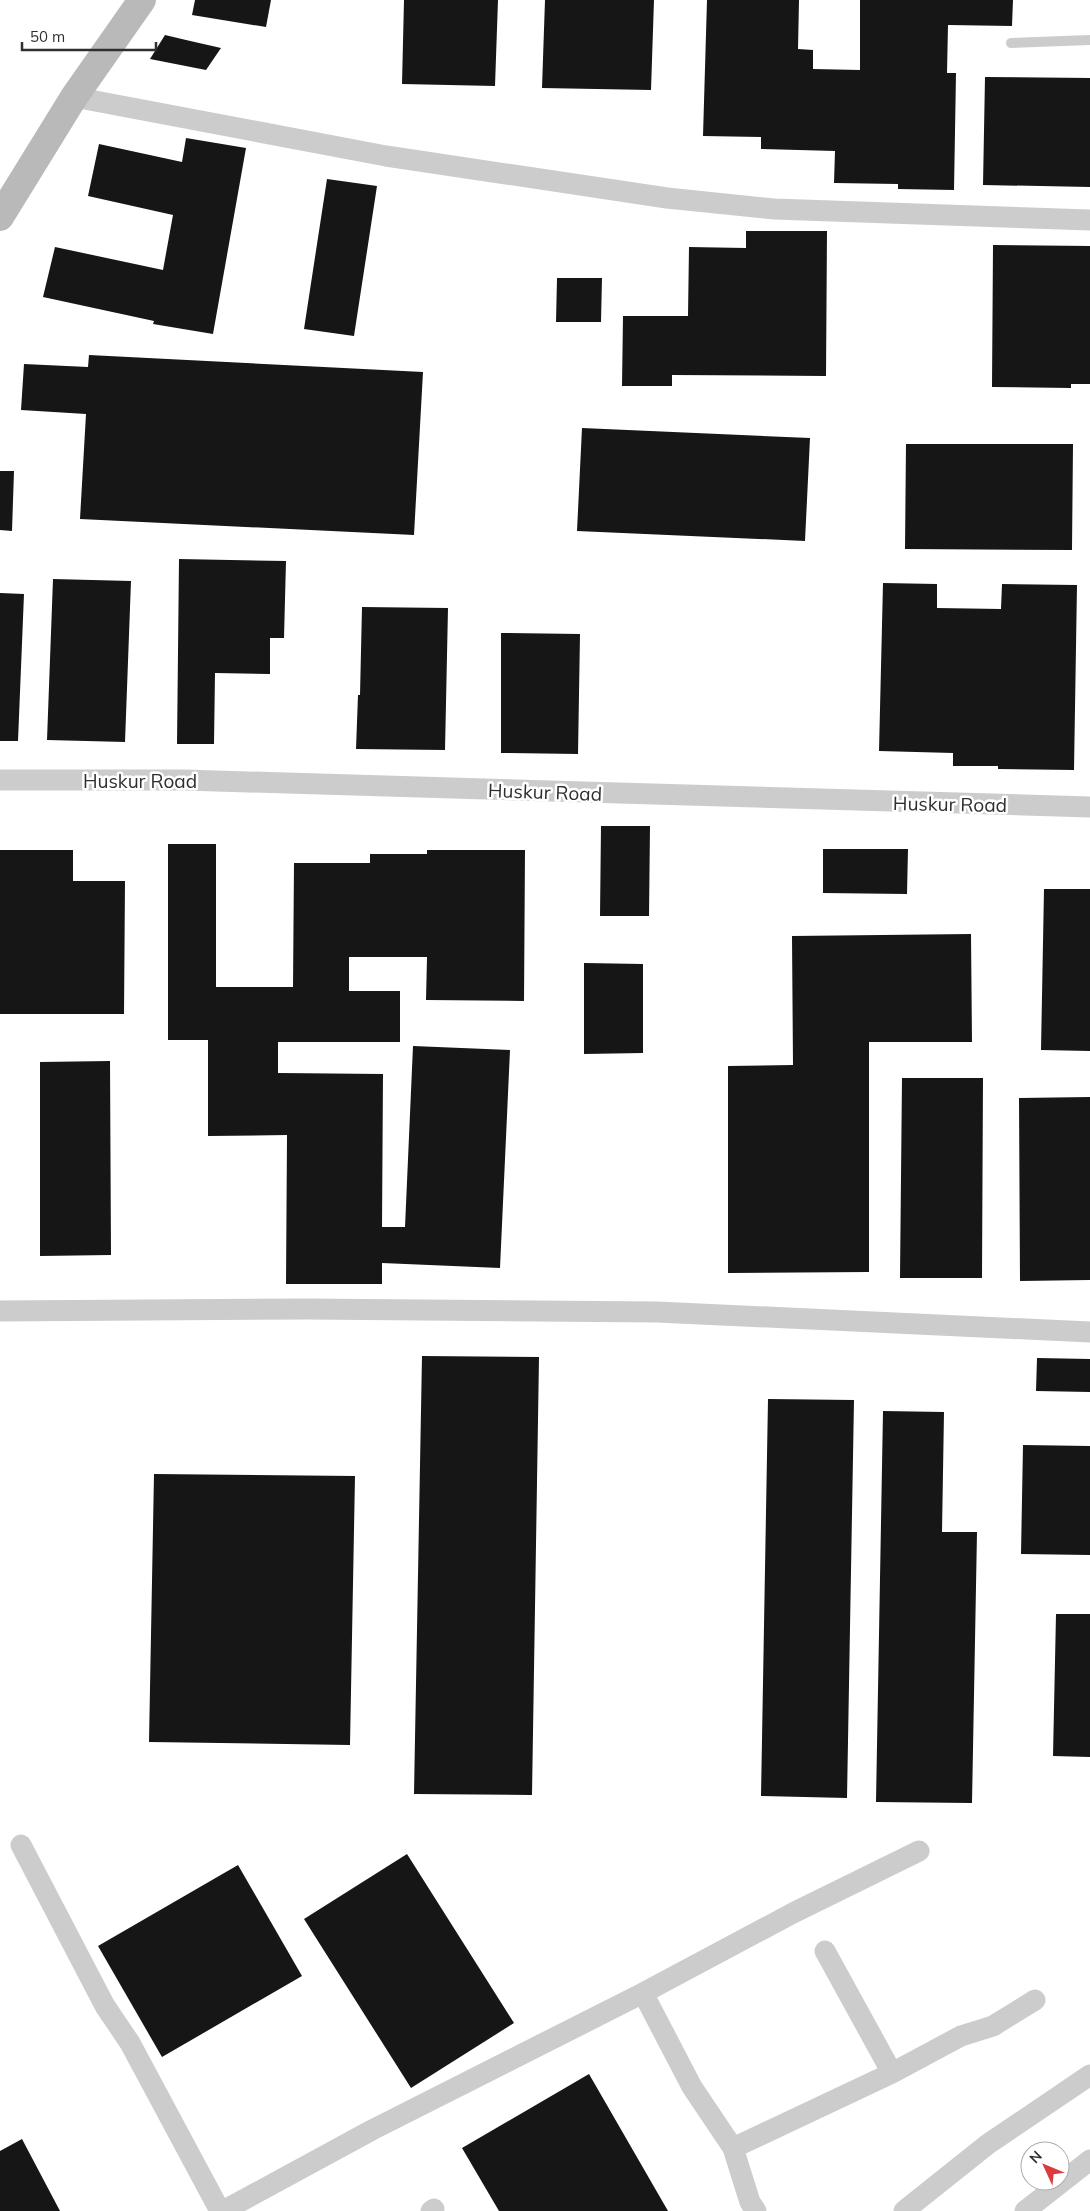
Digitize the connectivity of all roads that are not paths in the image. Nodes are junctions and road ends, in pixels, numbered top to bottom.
1 (142, 0) edge
2 (1090, 40) edge
3 (1012, 44) dead end
4 (74, 97) junction
5 (0, 217) edge
6 (1090, 220) edge
7 (0, 780) edge
8 (1090, 807) edge
9 (0, 1311) edge
10 (1090, 1332) edge
11 (21, 1844) dead end
12 (919, 1851) dead end
13 (825, 1951) dead end
14 (643, 1993) junction
15 (1035, 2000) dead end
16 (892, 2073) junction
17 (1090, 2075) edge
18 (733, 2148) junction
19 (1090, 2160) edge
20 (221, 2211) edge
21 (756, 2211) edge
22 (904, 2211) edge
23 (1025, 2211) edge

1 - 4 main road
2 - 3 lane
4 - 5 main road
4 - 6 street
7 - 8 street, Huskur Road
9 - 10 street
11 - 20 street
12 - 14 street
13 - 16 street
14 - 18 street
14 - 20 street
15 - 16 street
16 - 18 street
17 - 22 street
18 - 21 street
19 - 23 street

